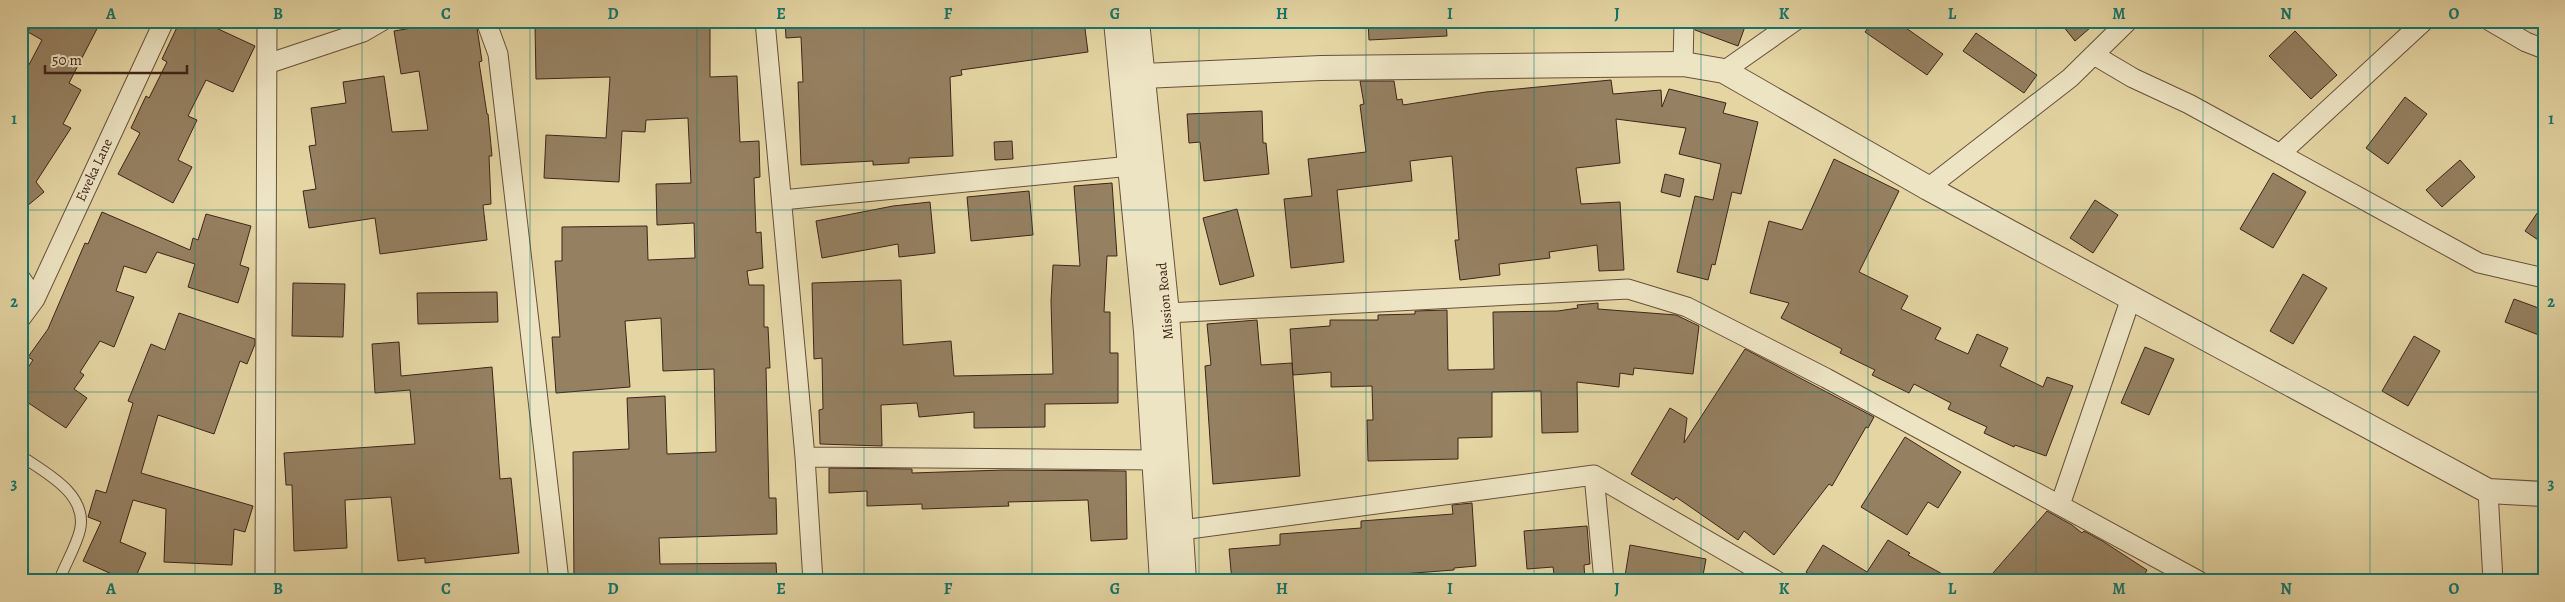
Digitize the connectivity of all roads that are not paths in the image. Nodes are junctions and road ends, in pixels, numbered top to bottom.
1 (164, 21) edge
2 (267, 21) edge
3 (382, 21) edge
4 (486, 21) edge
5 (765, 21) edge
6 (1116, 21) edge
7 (1137, 21) edge
8 (1684, 21) edge
9 (1796, 21) edge
10 (2128, 21) edge
11 (2424, 21) edge
12 (2490, 21) edge
13 (2544, 49) edge
14 (2094, 55) junction
15 (267, 64) junction
16 (1683, 64) junction
17 (1724, 71) junction
18 (1143, 76) junction
19 (2280, 154) junction
20 (1131, 166) junction
21 (1928, 188) junction
22 (782, 200) junction
23 (2544, 278) edge
24 (21, 279) edge
25 (2131, 298) junction
26 (35, 299) junction
27 (1167, 313) junction
28 (21, 318) edge
29 (21, 456) edge
30 (805, 457) junction
31 (1155, 460) junction
32 (1594, 475) junction
33 (2488, 491) junction
34 (2544, 494) edge
35 (2060, 505) junction
36 (1169, 532) junction
37 (59, 581) edge
38 (265, 581) edge
39 (559, 581) edge
40 (813, 581) edge
41 (1162, 581) edge
42 (1184, 581) edge
43 (1604, 581) edge
44 (1777, 581) edge
45 (2199, 581) edge
46 (2493, 581) edge

1 - 26 street, Eweka Lane
2 - 15 street
3 - 15 street
4 - 39 street
5 - 22 street
6 - 20 street, Mission Road
7 - 18 street, Mission Road
8 - 16 street
9 - 17 street
10 - 14 street
11 - 19 street
12 - 13 street
14 - 19 street
14 - 21 street
15 - 38 street
16 - 17 street
16 - 18 street
17 - 21 street
18 - 27 street, Mission Road
19 - 23 street
20 - 22 street
20 - 31 street, Mission Road
21 - 25 street
22 - 30 street
24 - 26 street
25 - 33 street
25 - 35 street
26 - 28 street, Eweka Lane
27 - 35 street
27 - 36 street, Mission Road
29 - 37 lane
30 - 31 street
30 - 40 street
31 - 36 street, Mission Road
32 - 36 street
32 - 43 street
32 - 44 street
33 - 34 street
33 - 46 street
35 - 45 street
36 - 41 street, Mission Road
36 - 42 street, Mission Road

